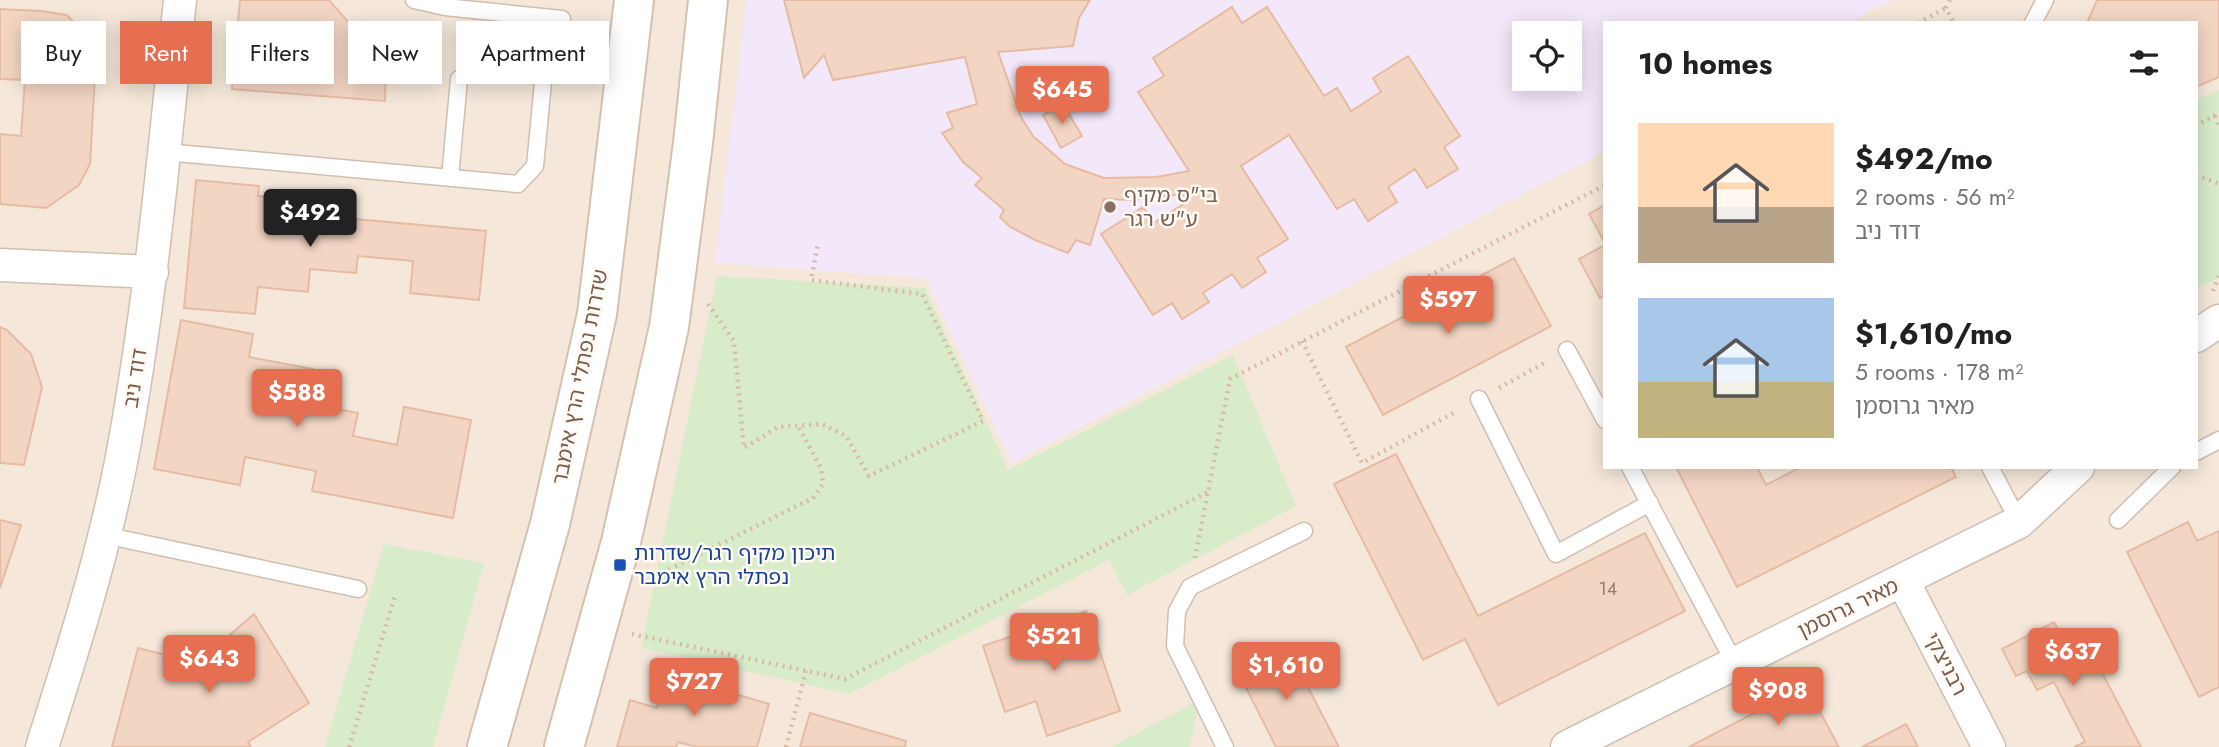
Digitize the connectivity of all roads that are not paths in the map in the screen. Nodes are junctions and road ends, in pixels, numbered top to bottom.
1 (180, 0) edge
2 (414, 0) edge
3 (635, 0) edge
4 (708, 0) edge
5 (2045, 0) edge
6 (562, 19) dead end
7 (2034, 21) edge
8 (459, 84) edge
9 (544, 84) edge
10 (164, 152) junction
11 (450, 178) junction
12 (0, 265) edge
13 (152, 272) junction
14 (2219, 321) edge
15 (2198, 334) edge
16 (1567, 351) dead end
17 (1479, 399) dead end
18 (1603, 416) edge
19 (2219, 440) edge
20 (2198, 451) edge
21 (1631, 469) edge
22 (1991, 469) edge
23 (2076, 469) edge
24 (2170, 469) edge
25 (1650, 503) junction
26 (2118, 520) dead end
27 (2019, 522) junction
28 (1304, 531) dead end
29 (104, 536) junction
30 (1903, 580) junction
31 (358, 589) dead end
32 (1735, 664) junction
33 (1579, 744) edge
34 (42, 747) edge
35 (487, 747) edge
36 (564, 747) edge
37 (1225, 747) edge
38 (1989, 747) edge

1 - 10 street, דוד ניב
2 - 6 lane
3 - 35 main road, שדרות נפתלי הרץ אימבר
4 - 36 main road
5 - 7 lane
8 - 11 lane
9 - 11 lane
10 - 11 lane
10 - 13 street, דוד ניב
12 - 13 street
13 - 29 street, דוד ניב
14 - 15 street
16 - 18 lane
17 - 25 lane
19 - 20 lane
21 - 25 lane
22 - 27 lane
23 - 27 street, מאיר גרוסמן
24 - 26 lane
25 - 32 lane
27 - 30 street, מאיר גרוסמן
28 - 37 lane
29 - 31 lane
29 - 34 street, דוד ניב
30 - 32 street, מאיר גרוסמן
30 - 38 street, רבניצקי
32 - 33 street, מאיר גרוסמן

